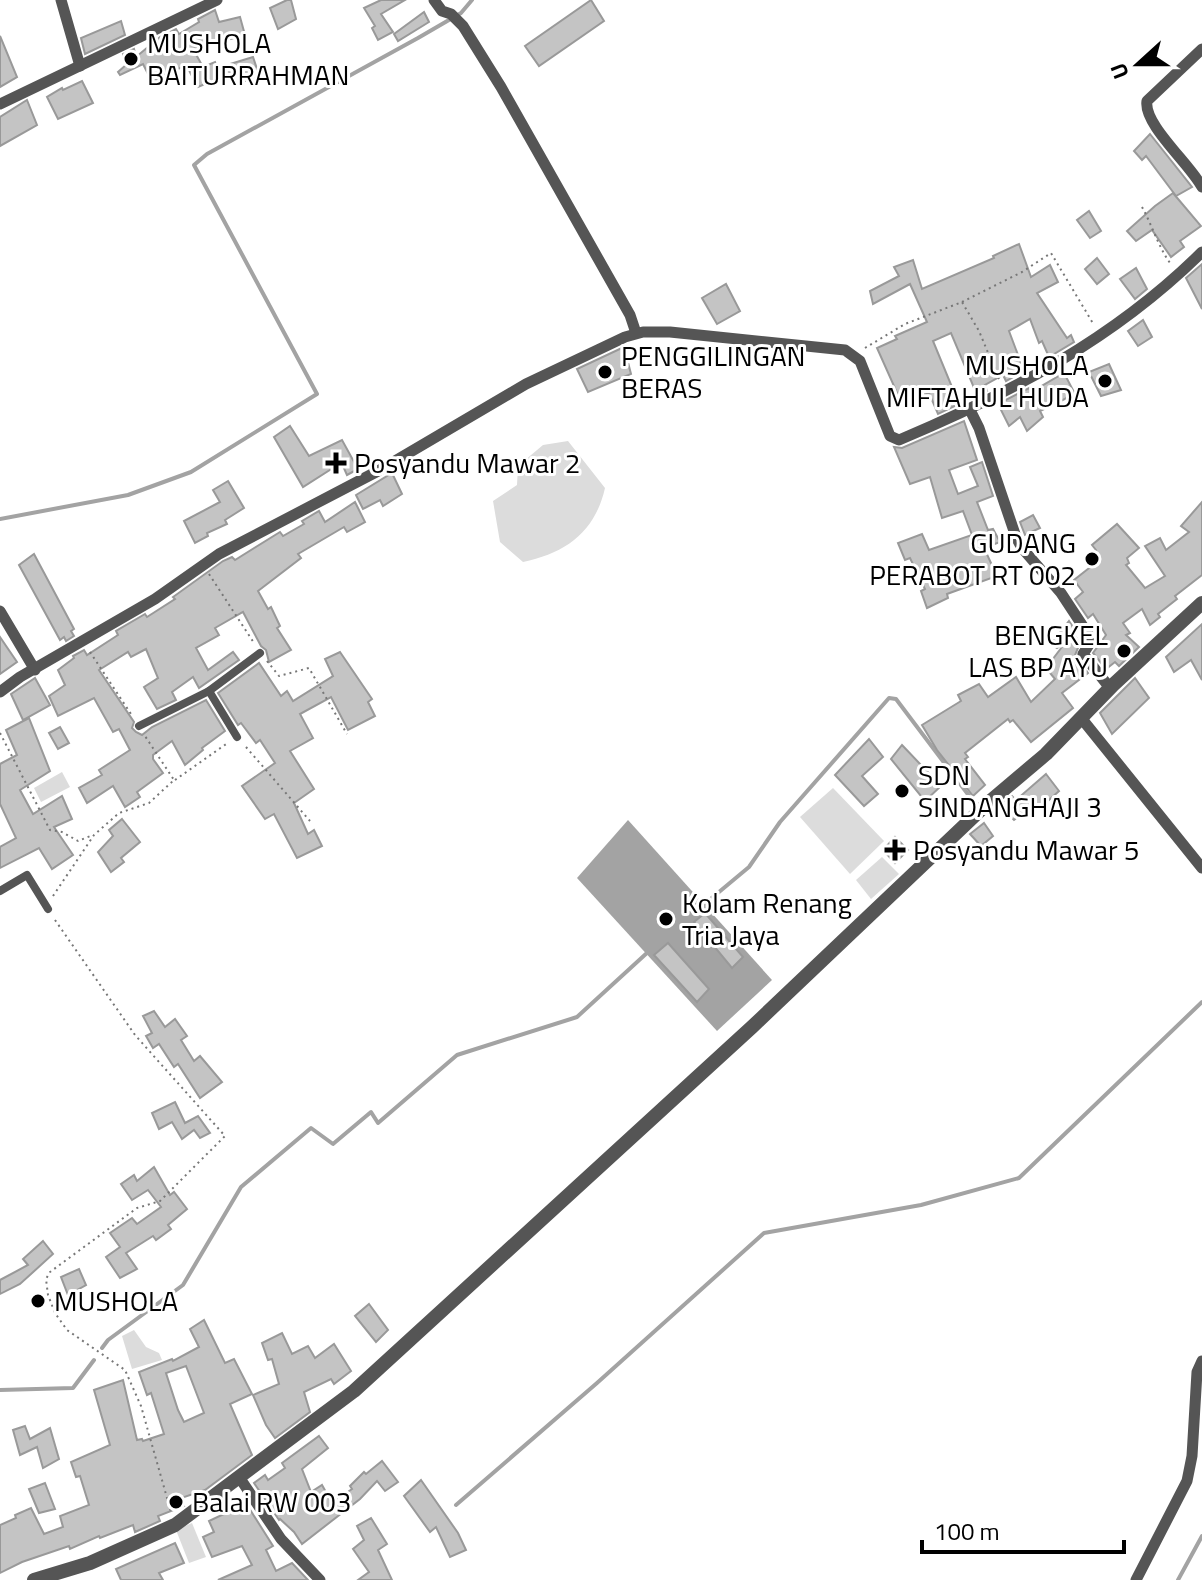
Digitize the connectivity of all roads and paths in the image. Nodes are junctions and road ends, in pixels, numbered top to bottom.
1 (61, 0) edge
2 (217, 0) edge
3 (434, 0) edge
4 (1202, 49) edge
5 (80, 66) junction
6 (0, 104) edge
7 (1202, 187) edge
8 (1142, 207) dead end
9 (1202, 252) edge
10 (1178, 274) junction
11 (962, 302) junction
12 (636, 333) junction
13 (1101, 336) junction
14 (852, 355) junction
15 (1004, 391) junction
16 (970, 410) junction
17 (203, 565) junction
18 (1202, 603) edge
19 (0, 611) edge
20 (83, 642) junction
21 (260, 653) junction
22 (35, 670) junction
23 (1110, 688) junction
24 (209, 691) junction
25 (0, 692) edge
26 (1082, 719) junction
27 (139, 726) junction
28 (0, 733) edge
29 (347, 734) dead end
30 (237, 737) junction
31 (174, 780) junction
32 (310, 821) dead end
33 (94, 835) junction
34 (1202, 868) edge
35 (0, 891) edge
36 (48, 909) junction
37 (1202, 1361) edge
38 (239, 1477) junction
39 (175, 1525) junction
40 (34, 1580) edge
41 (320, 1580) edge
42 (1136, 1580) edge

1 - 5 street
2 - 5 street
3 - 12 street
4 - 7 street
5 - 6 street
8 - 10 path
9 - 10 street
10 - 13 street
11 - 13 path
11 - 14 path
11 - 15 path
12 - 14 street
12 - 17 street
13 - 15 street
14 - 16 street
15 - 16 street
16 - 23 street
17 - 20 street
17 - 21 path
18 - 23 street
19 - 22 street
20 - 22 street
20 - 27 path
21 - 24 street
21 - 29 path
22 - 25 street
23 - 26 street
24 - 27 street
24 - 30 street
26 - 34 street
26 - 38 street
27 - 31 path
28 - 33 path
30 - 31 path
30 - 32 path
31 - 33 path
33 - 36 path
35 - 36 street
36 - 39 path
37 - 42 street
38 - 39 street
38 - 41 street
39 - 40 street

